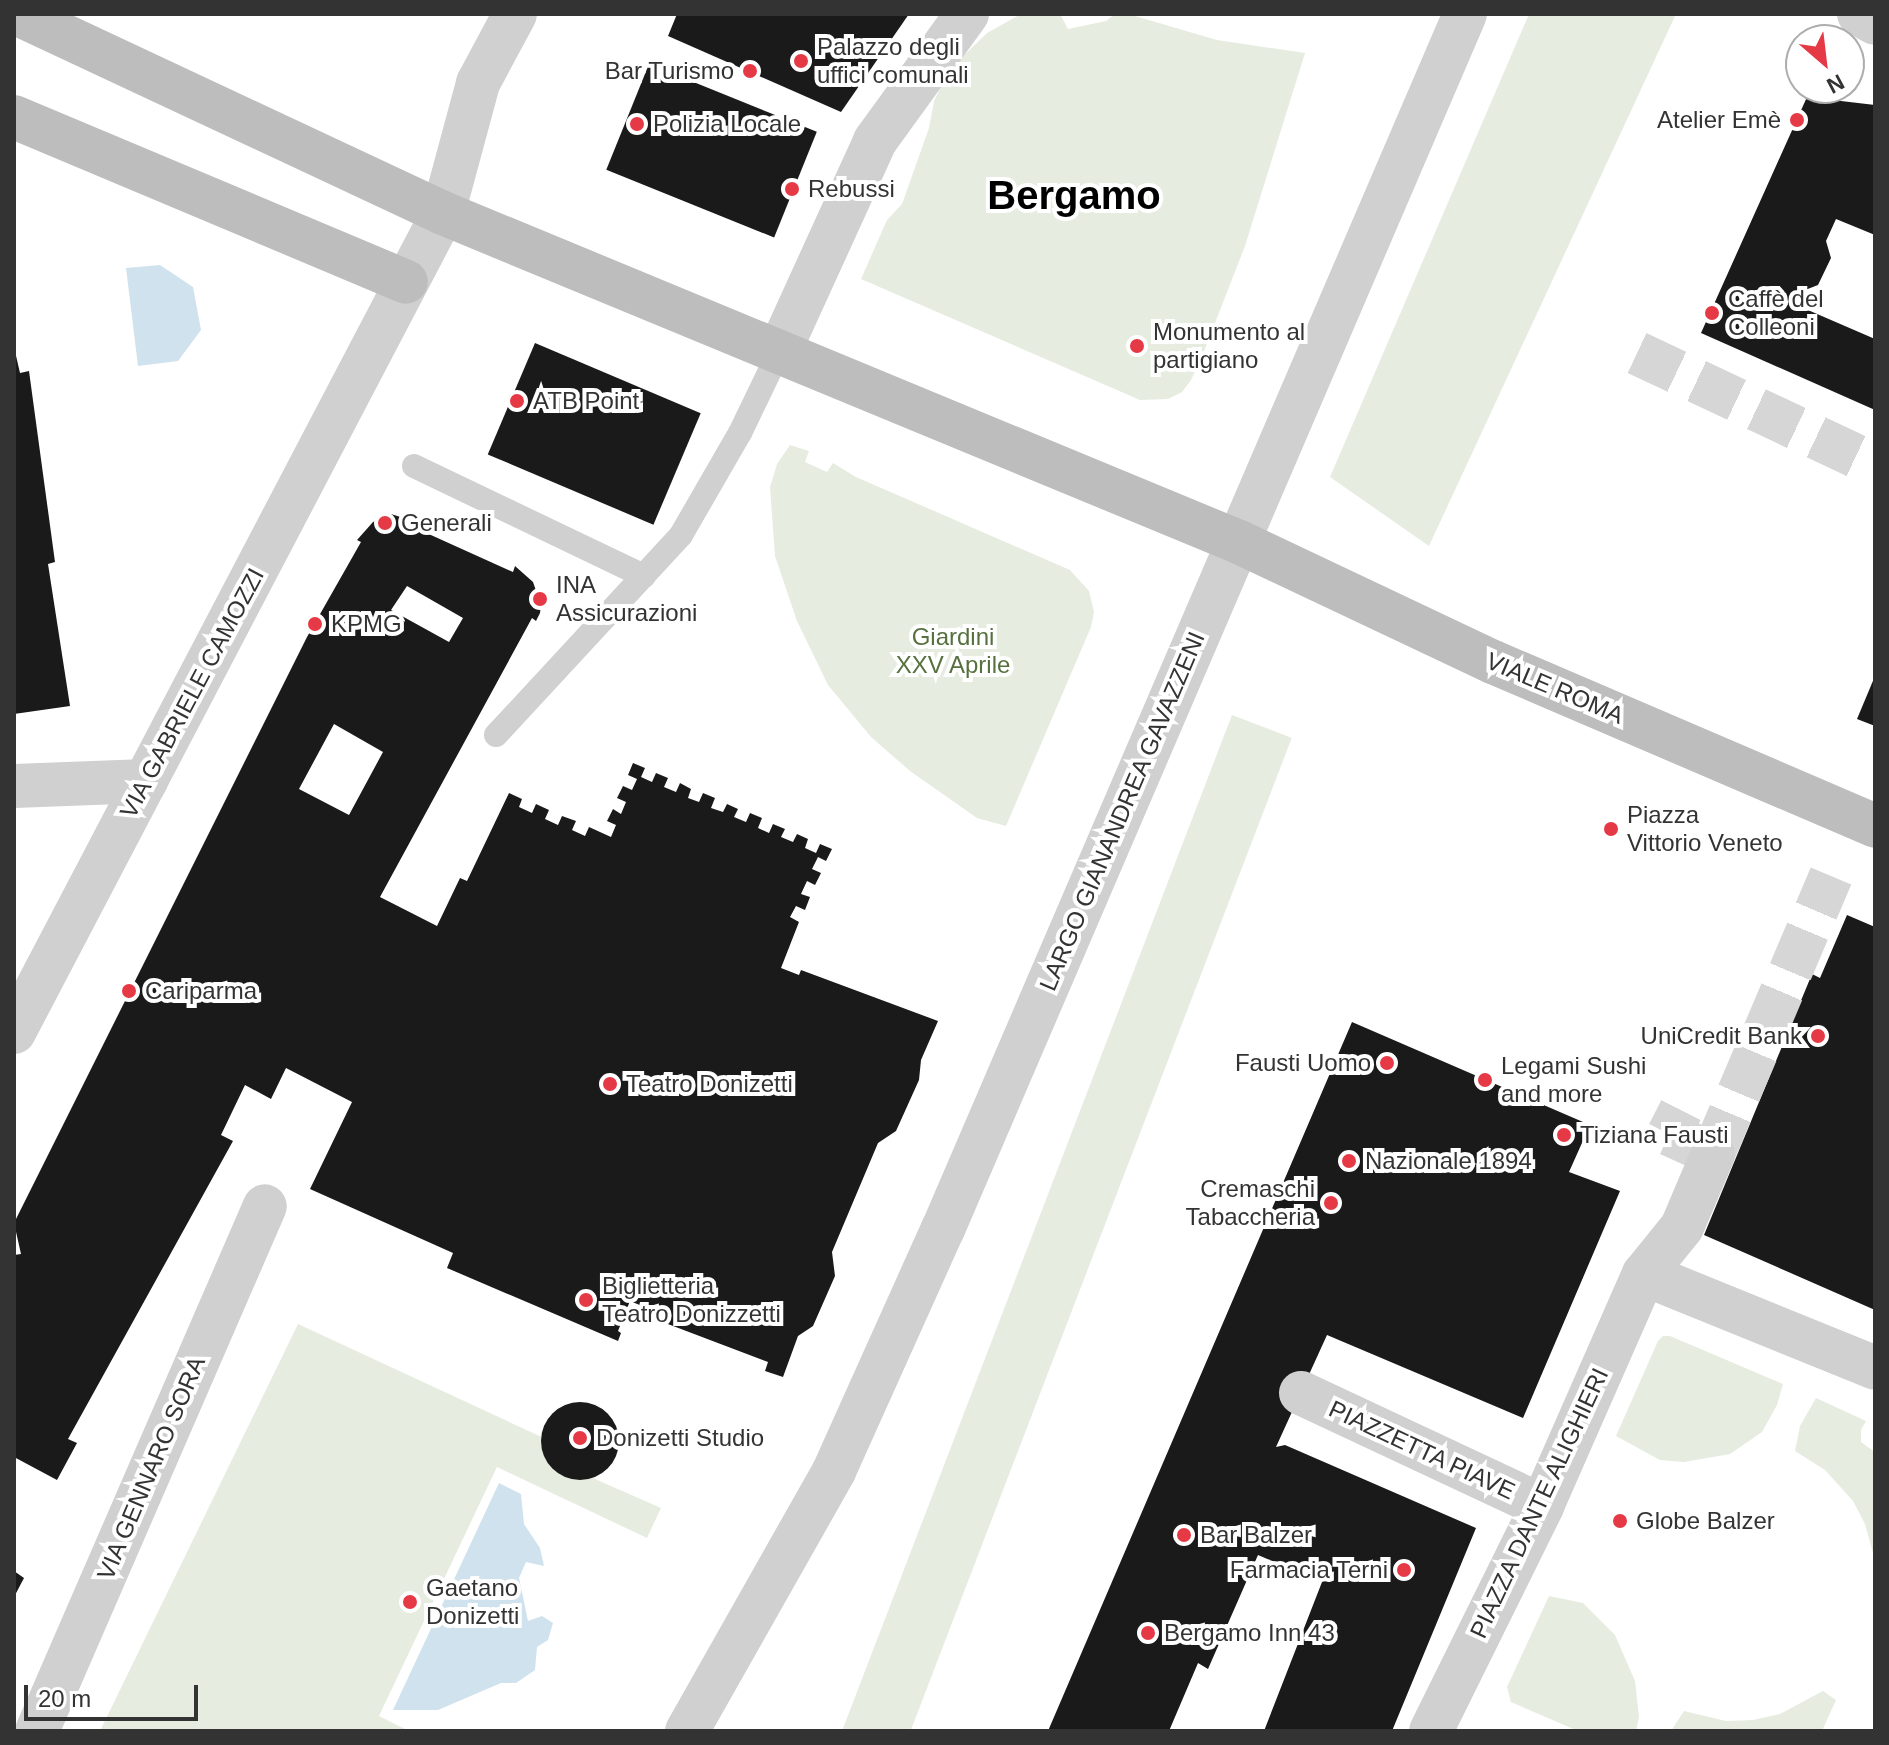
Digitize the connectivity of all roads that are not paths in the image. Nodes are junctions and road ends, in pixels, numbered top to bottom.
1 (18, 14) edge
2 (515, 14) edge
3 (967, 14) edge
4 (1465, 14) edge
5 (1859, 14) edge
6 (1875, 23) edge
7 (14, 117) edge
8 (443, 213) junction
9 (406, 282) junction
10 (779, 352) junction
11 (414, 466) dead end
12 (1239, 542) junction
13 (644, 576) junction
14 (496, 735) dead end
15 (146, 781) junction
16 (14, 786) edge
17 (1875, 826) edge
18 (14, 1032) edge
19 (1713, 1154) dead end
20 (265, 1206) dead end
21 (1644, 1274) junction
22 (1875, 1368) edge
23 (1301, 1393) dead end
24 (1542, 1506) junction
25 (37, 1731) edge
26 (687, 1731) edge
27 (1431, 1731) edge

1 - 8 street
2 - 8 street, VIA GABRIELE CAMOZZI
3 - 10 street
4 - 12 street, LARGO GIANANDREA GAVAZZENI
5 - 6 street
7 - 9 street
8 - 9 street, VIA GABRIELE CAMOZZI
8 - 10 street
9 - 15 street, VIA GABRIELE CAMOZZI
10 - 12 street
10 - 13 lane
11 - 13 lane
12 - 17 street, VIALE ROMA
12 - 26 street, LARGO GIANANDREA GAVAZZENI
13 - 14 lane
15 - 16 street
15 - 18 street, VIA GABRIELE CAMOZZI
19 - 21 street, PIAZZA DANTE ALIGHIERI
20 - 25 street, VIA GENNARO SORA
21 - 22 street
21 - 24 street, PIAZZA DANTE ALIGHIERI
23 - 24 street, PIAZZETTA PIAVE
24 - 27 street, PIAZZA DANTE ALIGHIERI

